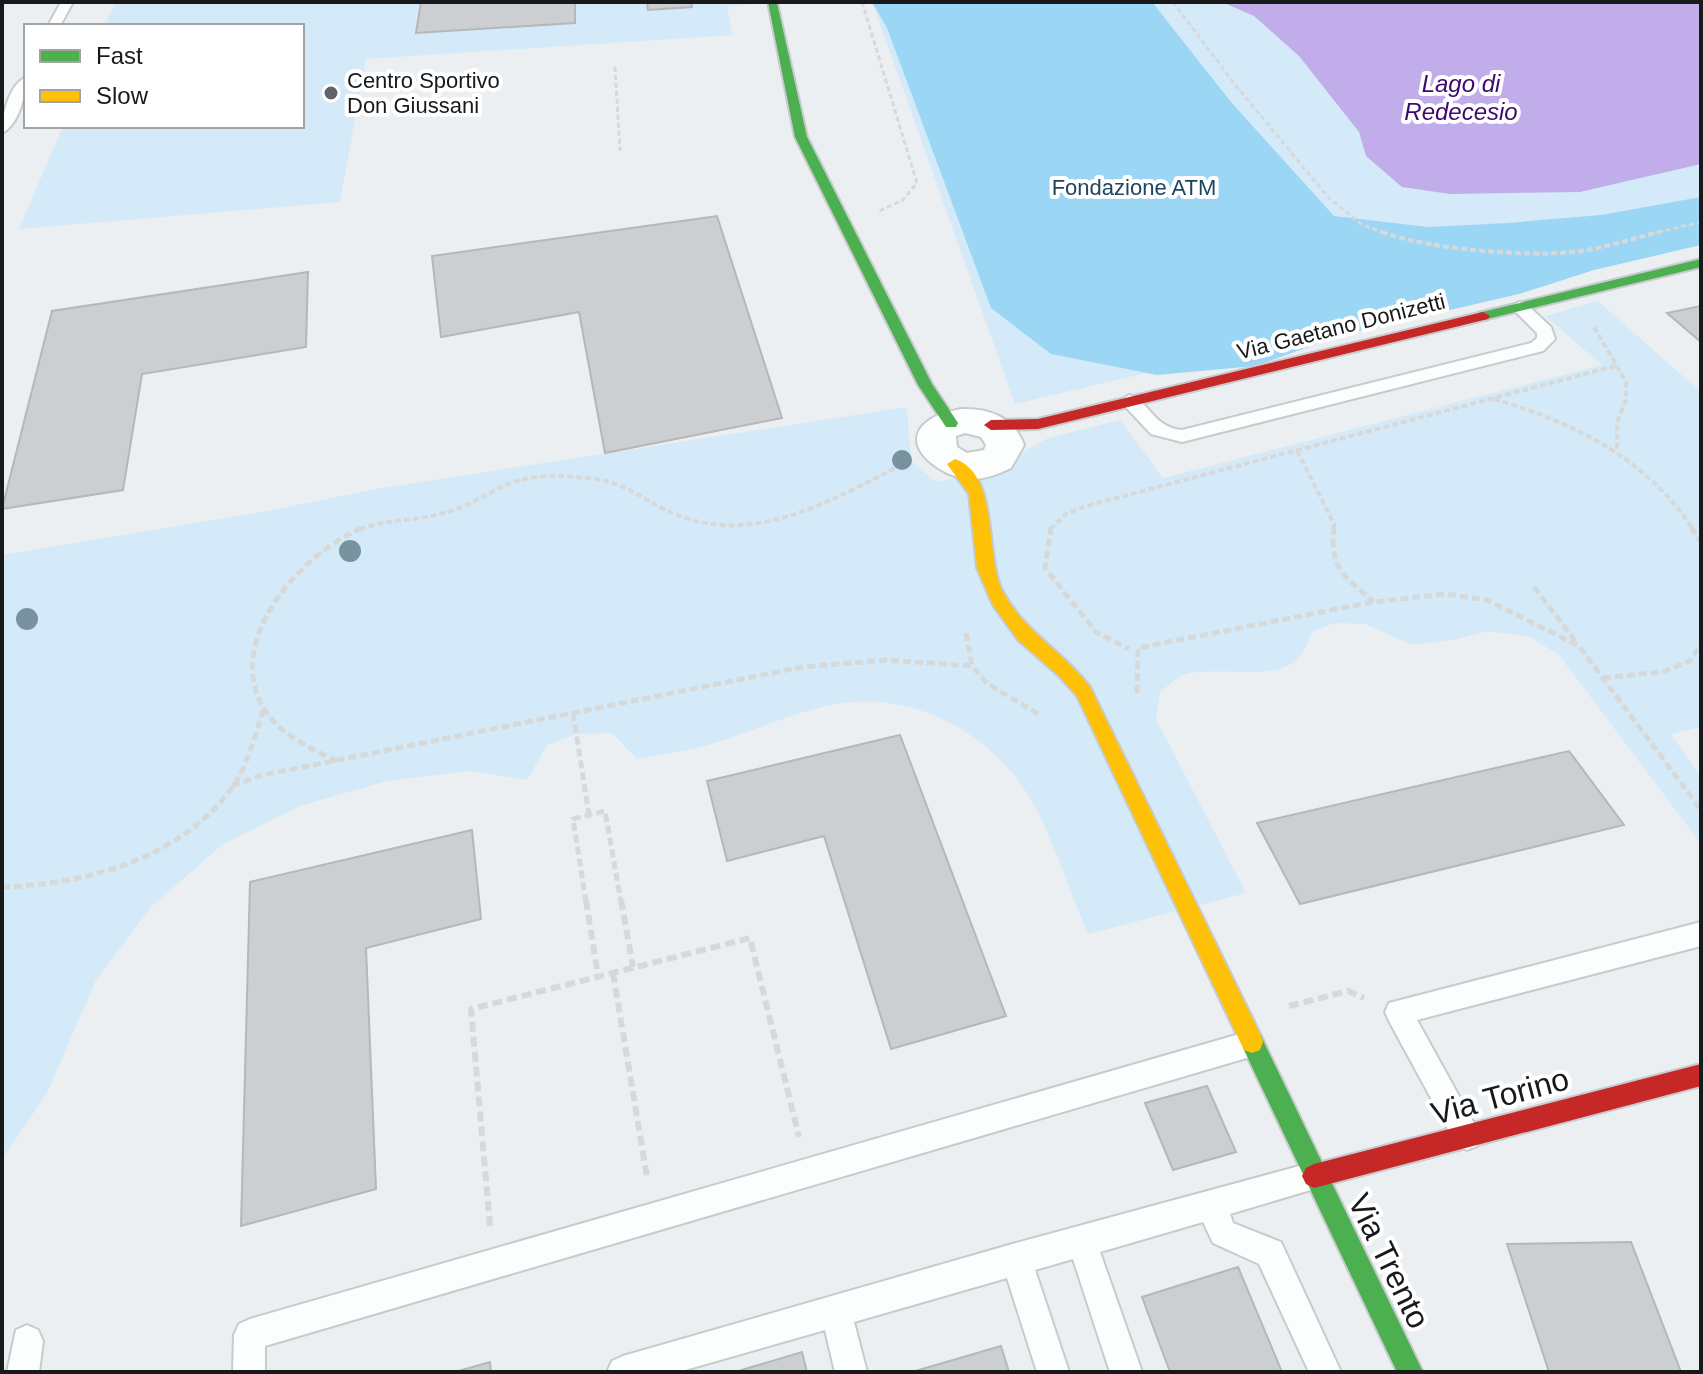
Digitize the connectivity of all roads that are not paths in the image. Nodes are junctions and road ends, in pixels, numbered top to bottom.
1 (67, 2) edge
2 (772, 3) edge
3 (55, 24) edge
4 (24, 85) edge
5 (2, 129) edge
6 (1701, 263) edge
7 (1519, 307) junction
8 (1129, 401) junction
9 (951, 423) junction
10 (991, 425) junction
11 (955, 464) junction
12 (1701, 934) edge
13 (1250, 1044) junction
14 (1701, 1075) edge
15 (1467, 1136) junction
16 (1314, 1176) junction
17 (1210, 1203) junction
18 (1081, 1240) junction
19 (1016, 1258) junction
20 (836, 1310) junction
21 (249, 1372) edge
22 (623, 1372) edge
23 (851, 1372) edge
24 (1053, 1372) edge
25 (1126, 1372) edge
26 (1325, 1372) edge
27 (1410, 1372) edge

1 - 3 lane
2 - 9 street
4 - 5 lane
6 - 7 street, Via Gaetano Donizetti
7 - 8 street, Via Gaetano Donizetti
7 - 8 lane
8 - 10 street, Via Gaetano Donizetti
9 - 10 street
9 - 11 street
10 - 11 street
11 - 13 street, Via Trento
12 - 15 lane
13 - 16 street, Via Trento
13 - 21 lane
14 - 15 street, Via Torino
15 - 16 street, Via Torino
16 - 17 lane
16 - 27 street, Via Trento
17 - 18 lane
17 - 26 lane
18 - 19 lane
18 - 25 lane
19 - 20 lane
19 - 24 lane
20 - 22 lane
20 - 23 lane

